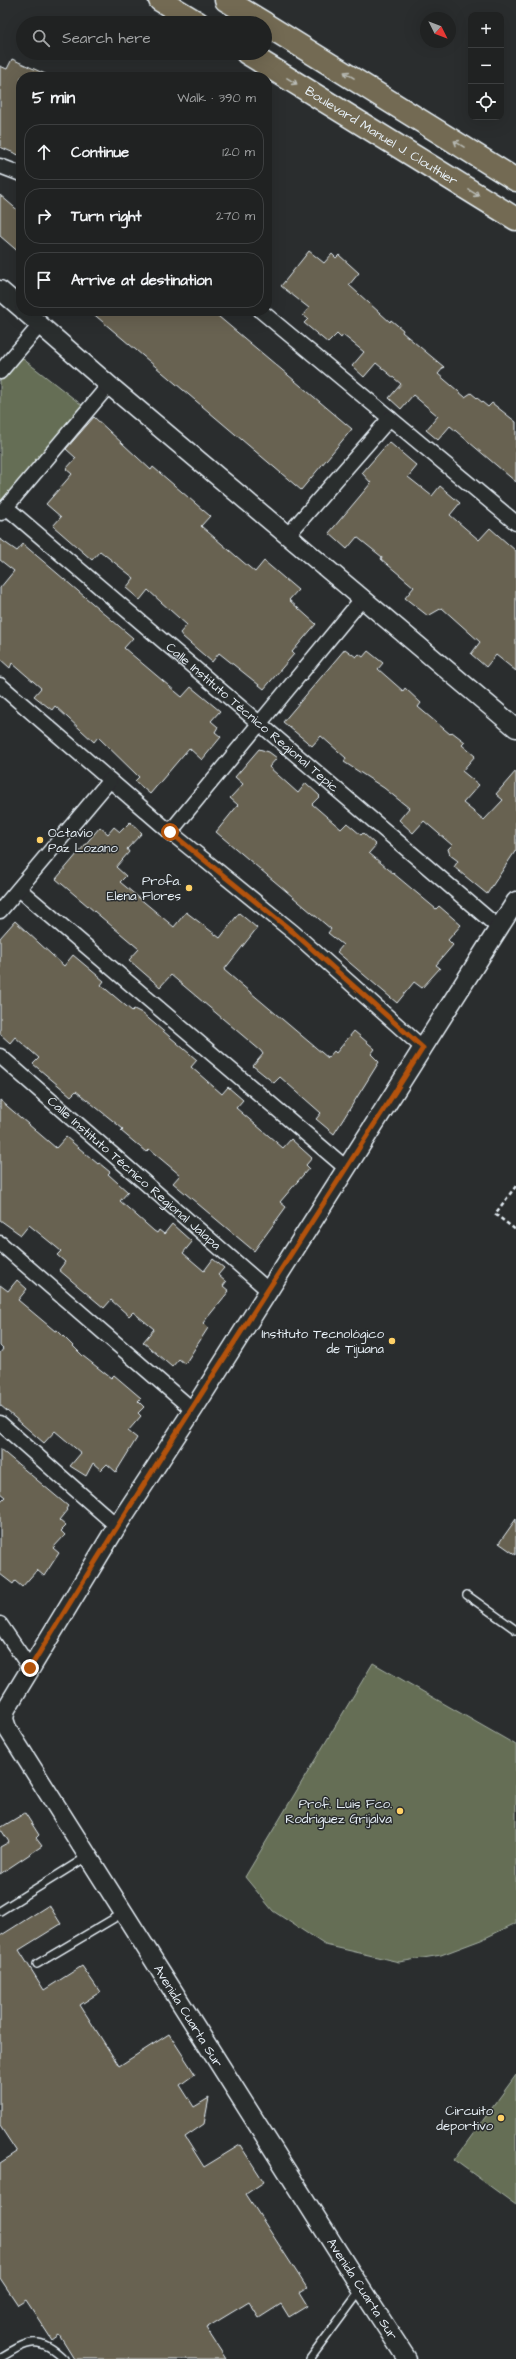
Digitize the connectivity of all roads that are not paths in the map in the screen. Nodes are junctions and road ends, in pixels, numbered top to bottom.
1 (160, 0) edge
2 (226, 0) edge
3 (186, 16) edge
4 (253, 16) edge
5 (272, 27) edge
6 (257, 60) edge
7 (0, 166) edge
8 (16, 172) edge
9 (516, 180) edge
10 (516, 219) edge
11 (0, 290) edge
12 (16, 304) edge
13 (30, 316) edge
14 (267, 316) edge
15 (40, 325) junction
16 (0, 372) edge
17 (109, 385) junction
18 (390, 418) junction
19 (3, 511) edge
20 (516, 523) edge
21 (287, 536) junction
22 (362, 599) junction
23 (0, 685) edge
24 (259, 723) junction
25 (516, 728) edge
26 (110, 780) junction
27 (170, 832) junction
28 (19, 889) junction
29 (516, 901) edge
30 (0, 911) edge
31 (499, 928) junction
32 (423, 1048) junction
33 (0, 1056) edge
34 (346, 1168) junction
35 (0, 1243) edge
36 (269, 1290) junction
37 (193, 1410) junction
38 (0, 1423) edge
39 (117, 1526) junction
40 (467, 1595) dead end
41 (0, 1624) edge
42 (516, 1630) edge
43 (30, 1668) junction
44 (88, 1856) junction
45 (0, 1911) edge
46 (123, 1913) junction
47 (37, 1964) dead end
48 (362, 2290) junction
49 (0, 2358) edge
50 (64, 2359) edge
51 (310, 2359) edge
52 (408, 2359) edge

1 - 3 main road
2 - 4 main road
9 -> 5 main road
6 -> 10 main road, Boulevard Manuel J. Clouthier
7 - 8 street
11 - 12 street
13 - 15 street
14 - 18 street
15 - 16 street
15 - 17 street
17 - 19 street
17 - 21 street
18 - 20 street
18 - 21 street
19 - 24 street, Calle Instituto Técnico Regional Tepic
21 - 22 street
22 - 24 street
22 - 25 street
23 - 26 street
24 - 27 street
24 - 31 street, Calle Instituto Técnico Regional Tepic
26 - 27 street
26 - 28 street
27 - 32 street
28 - 30 street
28 - 34 street
29 - 31 street
31 - 32 street
32 - 34 street
33 - 36 street, Calle Instituto Técnico Regional Jalapa
34 - 36 street
35 - 37 street
36 - 37 street
37 - 39 street
38 - 39 street
39 - 43 street
40 - 42 lane
41 - 43 street
43 - 44 street, Avenida Cuarta Sur
44 - 45 lane
44 - 46 street, Avenida Cuarta Sur
46 - 47 lane
46 - 48 street, Avenida Cuarta Sur
48 - 51 lane
48 - 52 street, Avenida Cuarta Sur
49 - 50 lane

